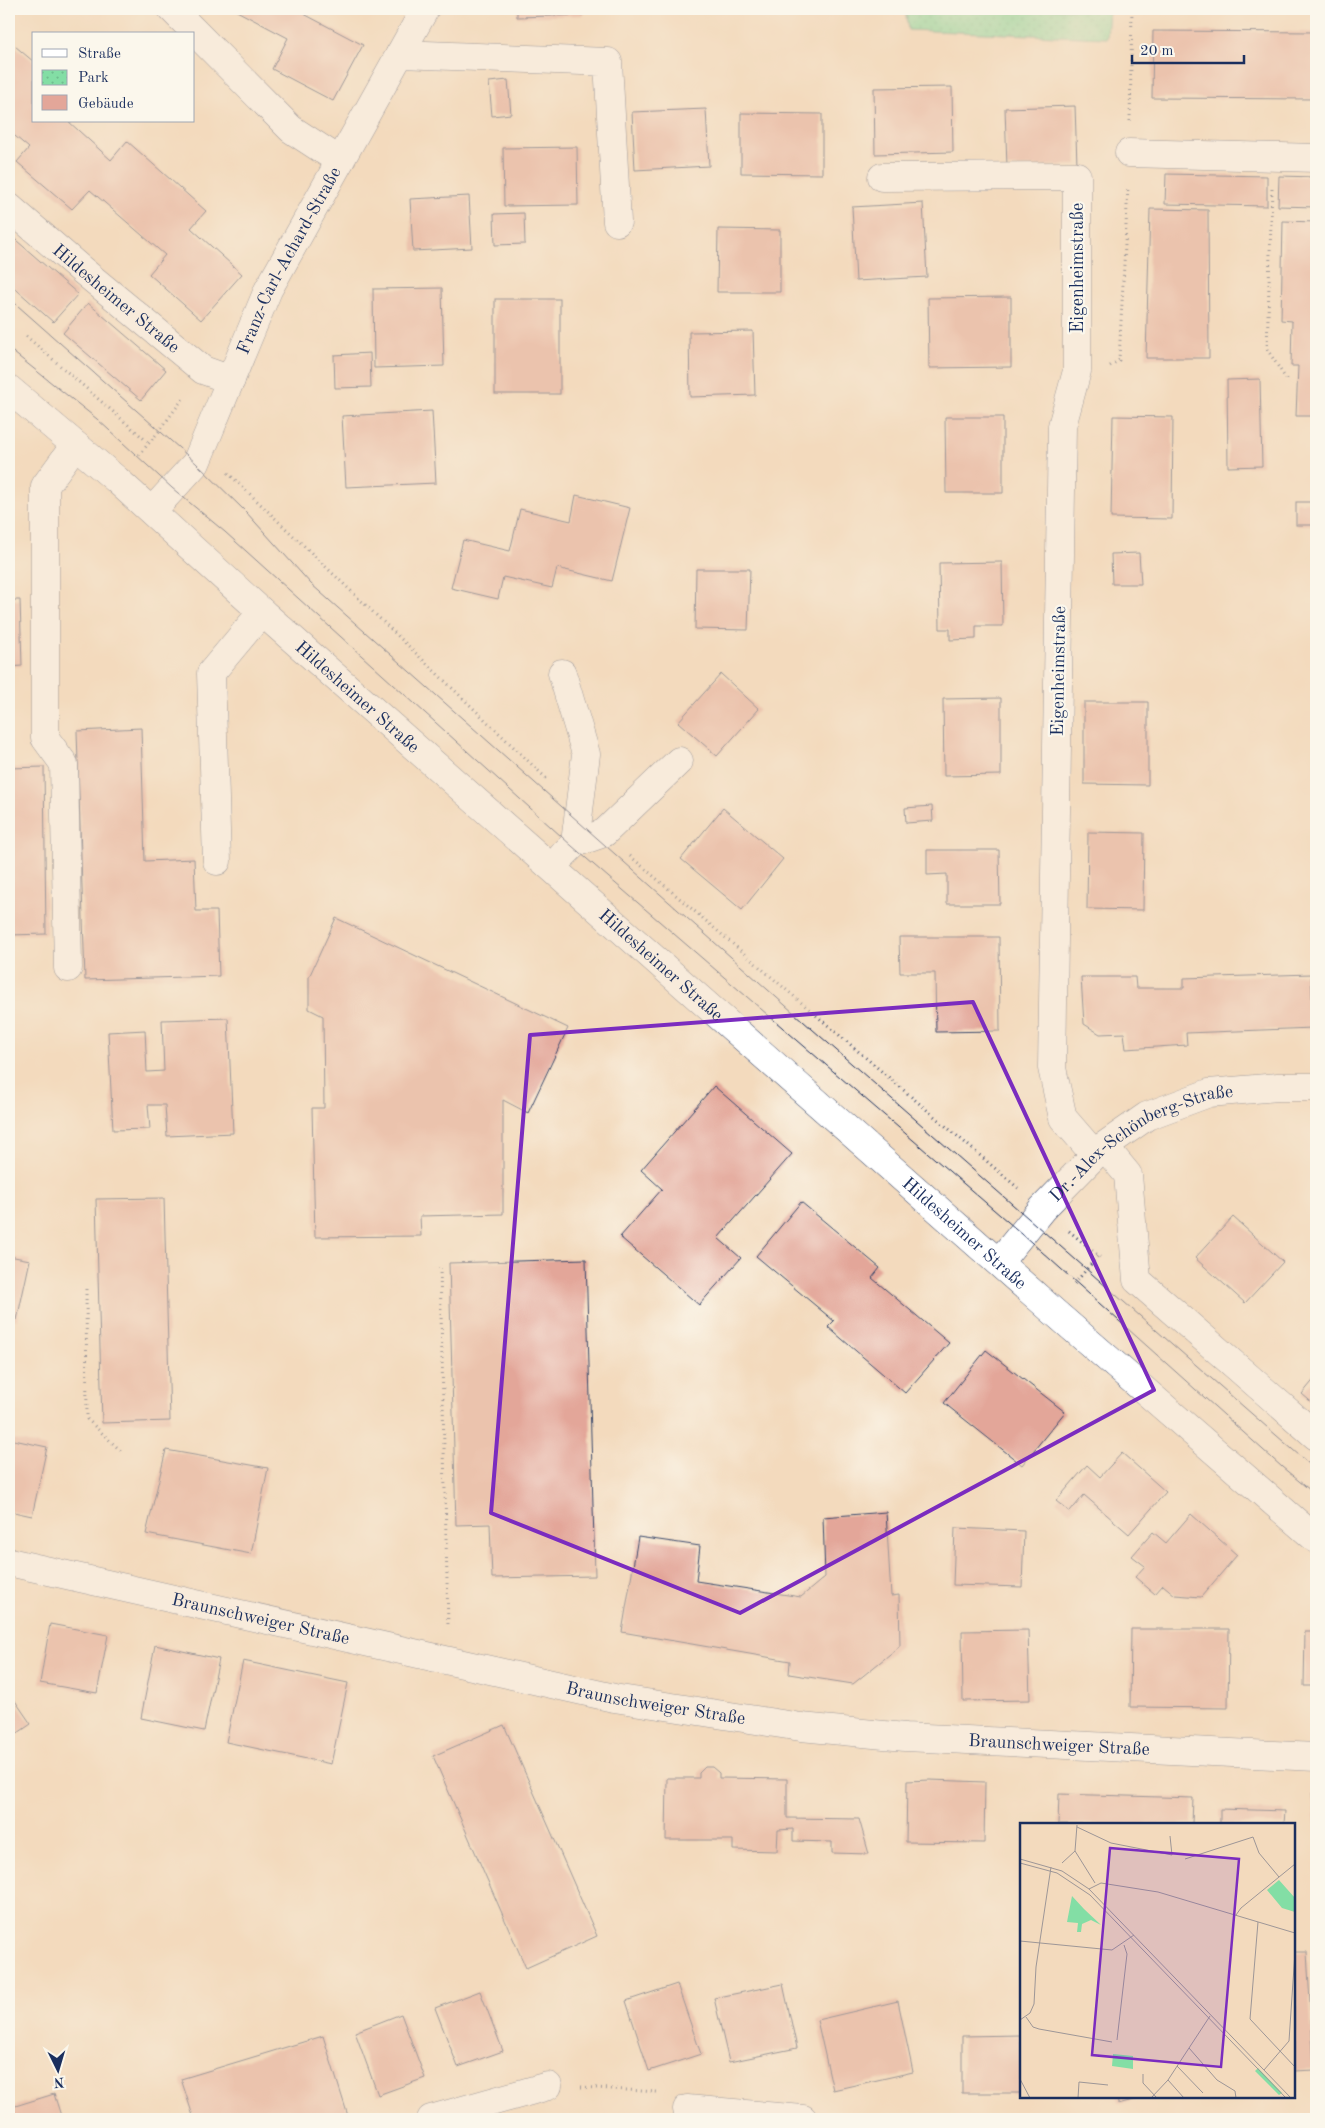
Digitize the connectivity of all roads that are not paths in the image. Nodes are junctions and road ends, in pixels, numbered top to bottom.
1 (172, 9) edge
2 (425, 9) edge
3 (195, 32) edge
4 (195, 32) edge
5 (400, 54) junction
6 (1129, 153) road end
7 (1316, 158) edge
8 (340, 162) junction
9 (882, 177) dead end
10 (9, 206) edge
11 (617, 222) dead end
12 (231, 380) junction
13 (9, 389) edge
14 (74, 445) junction
15 (152, 511) junction
16 (262, 612) junction
17 (562, 673) dead end
18 (679, 762) dead end
19 (575, 844) junction
20 (217, 861) dead end
21 (552, 867) junction
22 (68, 968) dead end
23 (1316, 1087) edge
24 (1100, 1150) junction
25 (999, 1262) junction
26 (1316, 1436) edge
27 (1316, 1539) edge
28 (9, 1562) edge
29 (1316, 1757) edge
30 (548, 2086) road end
31 (688, 2114) edge
32 (431, 2119) edge
33 (803, 2119) edge

1 - 4 street
2 - 5 street, Franz-Carl-Achard-Straße
3 - 8 street
5 - 8 street, Franz-Carl-Achard-Straße
5 - 11 street
6 - 7 street
8 - 12 street, Franz-Carl-Achard-Straße
9 - 24 street, Eigenheimstraße
10 - 12 street, Hildesheimer Straße
12 - 15 street, Franz-Carl-Achard-Straße
13 - 14 street, Hildesheimer Straße
14 - 15 street, Hildesheimer Straße
14 - 22 street
15 - 16 street, Hildesheimer Straße
16 - 20 street
16 - 21 street, Hildesheimer Straße
17 - 19 street
18 - 19 street
19 - 21 street
21 - 25 street, Hildesheimer Straße
23 - 24 street, Dr.-Alex-Schönberg-Straße
24 - 25 street, Dr.-Alex-Schönberg-Straße
24 - 26 street, Eigenheimstraße
25 - 27 street, Hildesheimer Straße
28 - 29 street, Braunschweiger Straße
30 - 32 street
31 - 33 street

